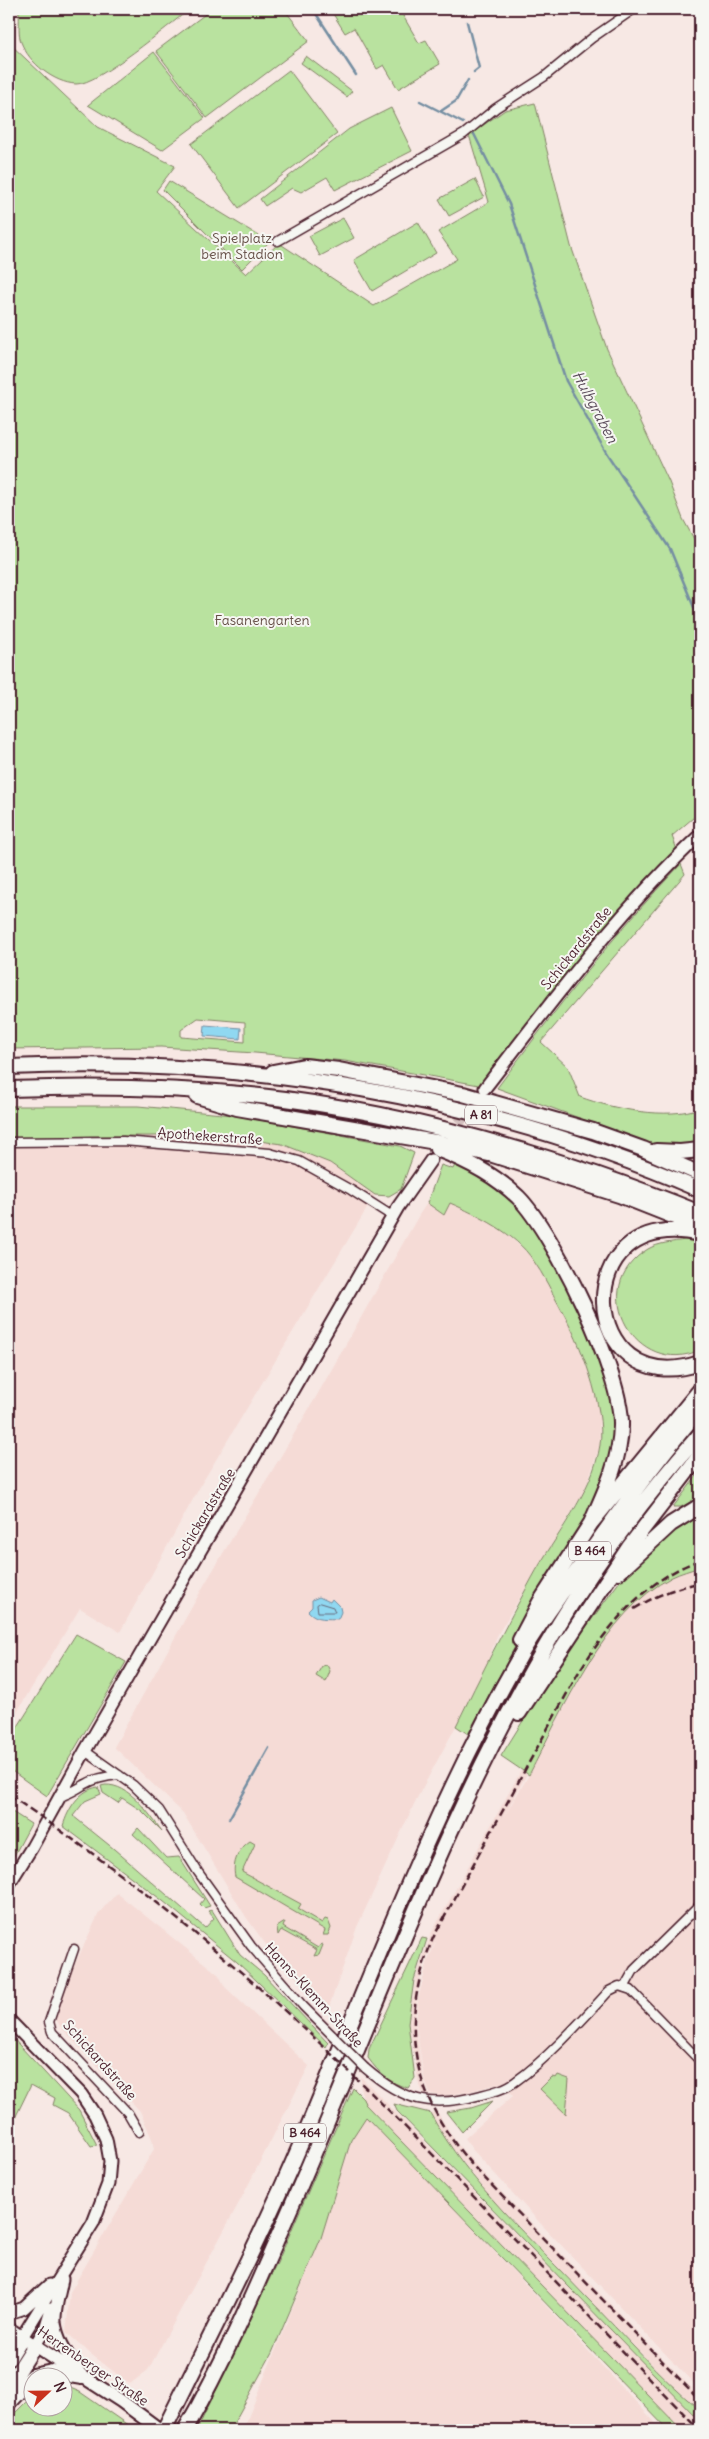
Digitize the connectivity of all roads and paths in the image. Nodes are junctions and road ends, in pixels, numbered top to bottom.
1 (634, 9) edge
2 (278, 241) dead end
3 (700, 834) edge
4 (9, 1068) edge
5 (253, 1074) junction
6 (9, 1088) edge
7 (485, 1088) tunnel mouth
8 (180, 1089) junction
9 (411, 1139) junction
10 (9, 1142) edge
11 (643, 1149) junction
12 (700, 1150) edge
13 (431, 1160) dead end
14 (700, 1174) edge
15 (700, 1190) edge
16 (700, 1212) edge
17 (392, 1216) junction
18 (700, 1227) edge
19 (700, 1234) edge
20 (700, 1363) edge
21 (700, 1390) edge
22 (700, 1409) edge
23 (700, 1434) edge
24 (700, 1455) edge
25 (700, 1506) edge
26 (591, 1522) junction
27 (606, 1584) junction
28 (495, 1702) junction
29 (504, 1724) junction
30 (85, 1751) junction
31 (119, 1774) junction
32 (59, 1797) junction
33 (9, 1884) edge
34 (700, 1905) edge
35 (74, 1949) dead end
36 (625, 1986) junction
37 (9, 2020) edge
38 (700, 2060) edge
39 (140, 2132) dead end
40 (63, 2272) junction
41 (9, 2313) edge
42 (9, 2329) edge
43 (22, 2337) junction
44 (35, 2345) junction
45 (9, 2358) edge
46 (72, 2375) edge
47 (82, 2377) junction
48 (22, 2385) edge
49 (9, 2386) edge
50 (9, 2402) edge
51 (164, 2428) edge
52 (185, 2430) edge

1 - 2 street
3 - 7 street, Schickardstraße
4 - 5 highway, A 81
5 - 11 highway
5 - 15 highway, A 81
6 - 8 highway, A 81
8 - 9 highway
8 - 16 highway, A 81
9 - 18 highway
9 - 26 highway
10 - 17 street, Apothekerstraße
11 - 12 highway
11 - 14 highway
13 - 17 street, Schickardstraße
17 - 30 street, Schickardstraße
19 - 20 highway
21 - 26 highway, B 464
22 - 28 highway, B 464
23 - 29 highway, B 464
24 - 27 highway, B 464
25 - 27 highway
26 - 28 highway, B 464
27 - 29 highway, B 464
28 - 51 highway, B 464
29 - 52 highway, B 464
30 - 31 street, Hanns-Klemm-Straße
30 - 32 street, Schickardstraße
31 - 32 street
31 - 36 street, Hanns-Klemm-Straße, bridge
32 - 33 street, Schickardstraße
34 - 36 street
35 - 39 street, Schickardstraße
36 - 38 street
37 - 40 street
40 - 41 street
40 - 43 street
40 - 44 street
40 - 47 street
42 - 43 main road, Herrenberger Straße
43 - 44 main road, Herrenberger Straße
43 - 45 highway
44 - 47 main road, Herrenberger Straße
44 - 49 highway
46 - 47 highway
47 - 51 main road, Herrenberger Straße
48 - 50 highway

